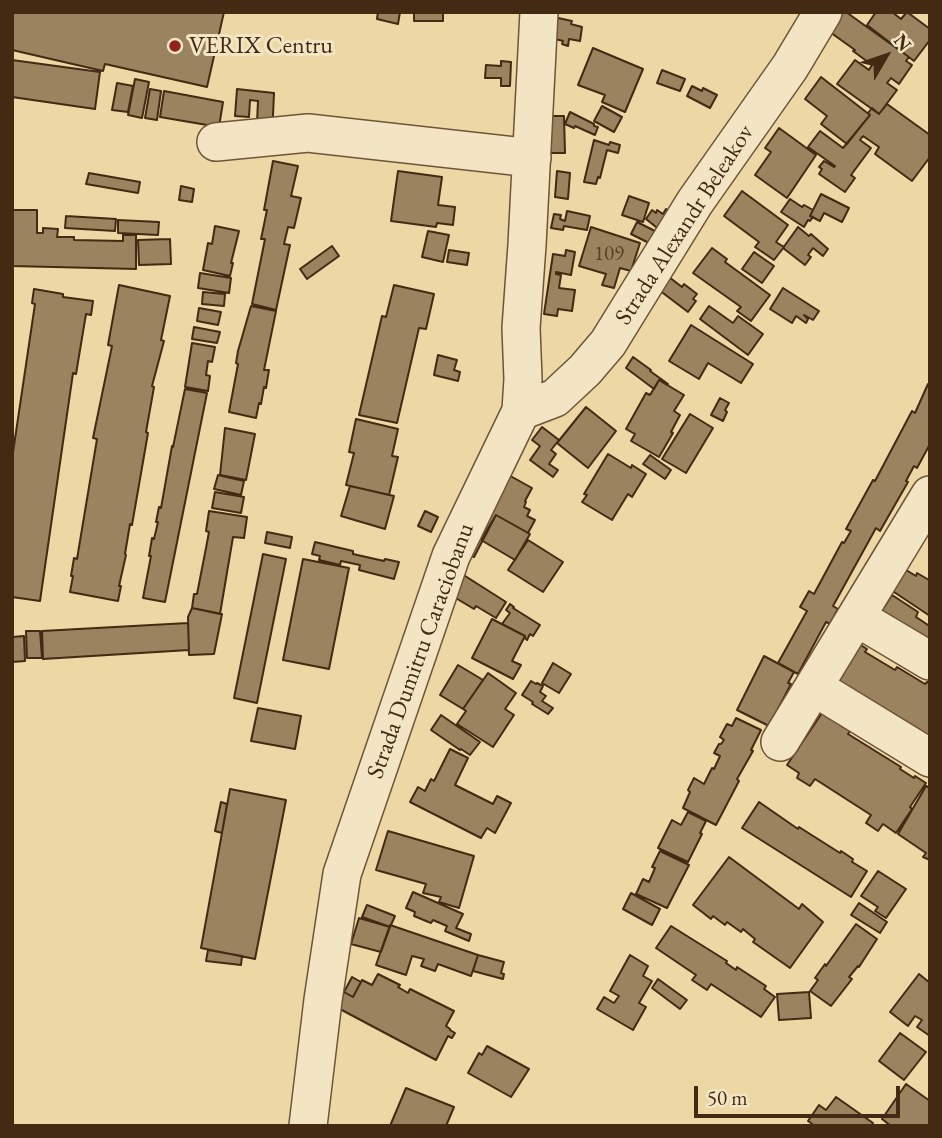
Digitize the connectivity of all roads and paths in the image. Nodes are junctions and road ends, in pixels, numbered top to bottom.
1 (539, 12) edge
2 (823, 12) edge
3 (216, 142) dead end
4 (531, 158) junction
5 (521, 411) junction
6 (930, 495) edge
7 (856, 617) junction
8 (930, 661) edge
9 (814, 687) junction
10 (780, 742) dead end
11 (930, 758) edge
12 (308, 1126) edge

1 - 4 street, Strada Dumitru Caraciobanu
2 - 5 street, Strada Alexandr Beleakov
3 - 4 street
4 - 5 street, Strada Dumitru Caraciobanu
5 - 12 street, Strada Dumitru Caraciobanu
6 - 7 street
7 - 8 street
7 - 9 street
9 - 10 street
9 - 11 street

